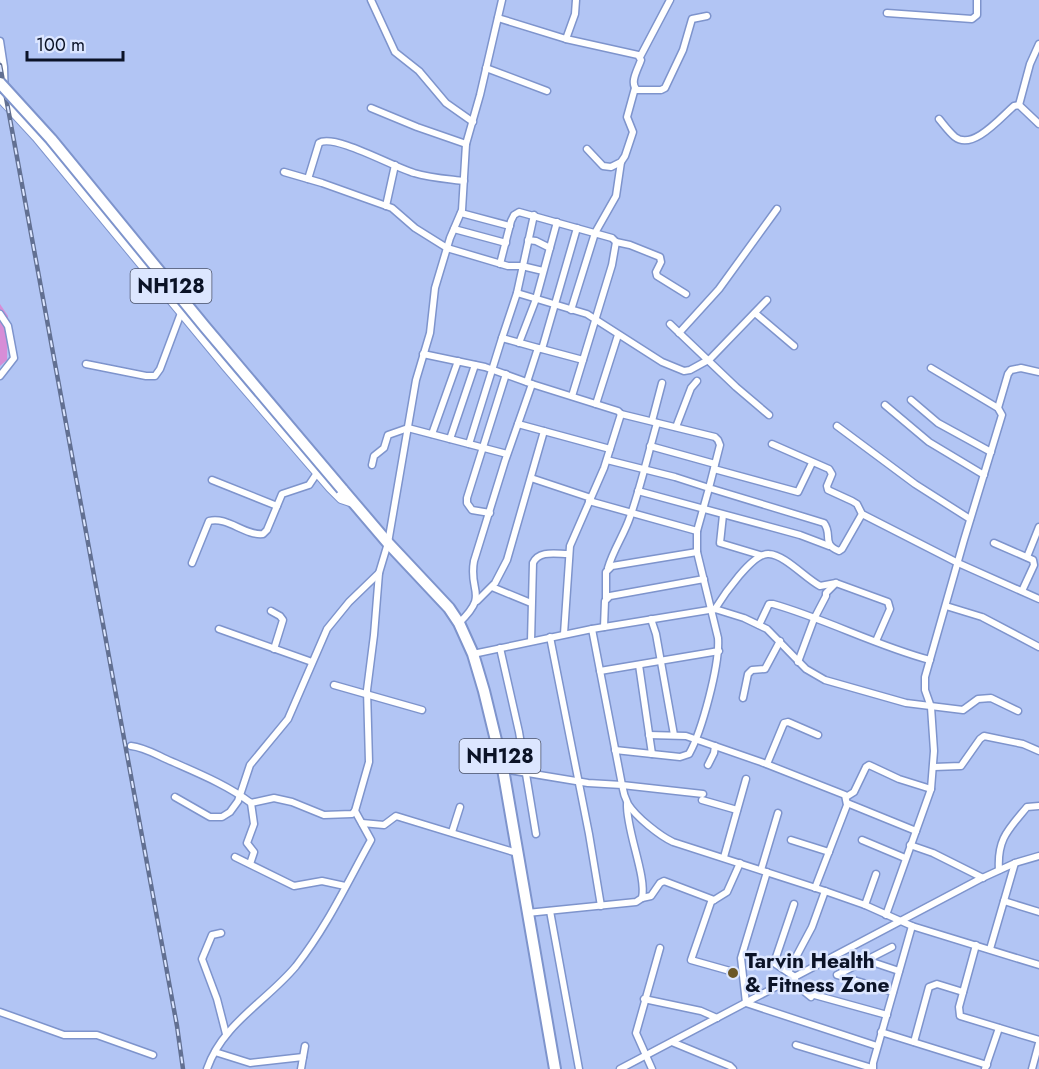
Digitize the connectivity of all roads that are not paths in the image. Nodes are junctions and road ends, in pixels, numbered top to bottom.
1 (371, 0) edge
2 (502, 0) edge
3 (576, 0) edge
4 (670, 0) edge
5 (977, 0) edge
6 (887, 13) dead end
7 (707, 16) dead end
8 (498, 18) junction
9 (566, 39) junction
10 (0, 41) edge
11 (1039, 46) edge
12 (640, 57) junction
13 (486, 68) junction
14 (0, 83) edge
15 (635, 88) junction
16 (547, 91) dead end
17 (3, 101) edge
18 (1019, 105) junction
19 (371, 108) dead end
20 (939, 119) dead end
21 (473, 122) junction
22 (1039, 124) edge
23 (466, 144) junction
24 (587, 148) dead end
25 (621, 162) junction
26 (395, 165) junction
27 (284, 172) dead end
28 (308, 179) junction
29 (464, 180) junction
30 (386, 206) junction
31 (777, 209) dead end
32 (461, 213) junction
33 (534, 215) junction
34 (557, 222) junction
35 (510, 226) junction
36 (577, 228) junction
37 (454, 230) junction
38 (595, 233) junction
39 (528, 240) junction
40 (616, 242) junction
41 (506, 243) junction
42 (447, 248) junction
43 (550, 248) junction
44 (500, 264) junction
45 (522, 266) junction
46 (543, 271) junction
47 (517, 293) junction
48 (686, 294) dead end
49 (536, 299) junction
50 (767, 300) dead end
51 (554, 304) junction
52 (570, 309) junction
53 (181, 313) junction
54 (754, 313) junction
55 (0, 314) edge
56 (595, 321) junction
57 (670, 324) dead end
58 (679, 333) junction
59 (618, 335) junction
60 (502, 338) junction
61 (519, 343) junction
62 (794, 346) dead end
63 (540, 349) junction
64 (423, 354) junction
65 (583, 360) junction
66 (707, 360) junction
67 (458, 361) junction
68 (86, 364) dead end
69 (475, 364) junction
70 (931, 368) dead end
71 (492, 369) junction
72 (1039, 372) edge
73 (506, 374) junction
74 (0, 376) edge
75 (697, 381) dead end
76 (530, 383) junction
77 (662, 384) dead end
78 (572, 396) junction
79 (911, 400) dead end
80 (596, 404) junction
81 (885, 405) dead end
82 (998, 408) junction
83 (621, 414) junction
84 (769, 415) dead end
85 (654, 422) junction
86 (518, 424) junction
87 (837, 426) dead end
88 (676, 427) junction
89 (408, 428) junction
90 (544, 431) junction
91 (432, 434) junction
92 (450, 440) junction
93 (468, 444) junction
94 (772, 444) dead end
95 (651, 446) junction
96 (483, 448) junction
97 (610, 449) junction
98 (991, 452) junction
99 (507, 454) junction
100 (607, 460) junction
101 (812, 463) junction
102 (372, 465) dead end
103 (714, 466) junction
104 (644, 469) junction
105 (317, 473) junction
106 (984, 475) junction
107 (531, 478) junction
108 (212, 480) dead end
109 (709, 488) junction
110 (638, 491) junction
111 (590, 500) junction
112 (354, 504) junction
113 (277, 506) junction
114 (703, 510) junction
115 (490, 513) junction
116 (631, 513) junction
117 (862, 514) junction
118 (723, 515) junction
119 (970, 519) junction
120 (1039, 527) edge
121 (697, 531) junction
122 (388, 543) junction
123 (994, 543) dead end
124 (829, 546) junction
125 (697, 552) junction
126 (568, 554) junction
127 (760, 555) junction
128 (1027, 557) junction
129 (192, 563) dead end
130 (958, 563) junction
131 (608, 568) junction
132 (379, 573) junction
133 (704, 579) junction
134 (836, 583) junction
135 (820, 586) junction
136 (492, 587) junction
137 (1022, 591) junction
138 (826, 593) junction
139 (606, 597) junction
140 (1039, 599) edge
141 (476, 602) junction
142 (531, 603) junction
143 (946, 606) junction
144 (713, 608) junction
145 (271, 611) dead end
146 (651, 619) junction
147 (814, 619) junction
148 (459, 623) junction
149 (759, 625) junction
150 (604, 627) junction
151 (219, 628) dead end
152 (592, 629) junction
153 (564, 634) junction
154 (550, 637) junction
155 (531, 641) junction
156 (780, 641) junction
157 (876, 641) junction
158 (1039, 647) edge
159 (500, 648) junction
160 (274, 649) junction
161 (719, 651) junction
162 (473, 654) junction
163 (930, 660) junction
164 (661, 661) junction
165 (312, 662) junction
166 (798, 662) junction
167 (639, 665) junction
168 (600, 671) junction
169 (334, 685) dead end
170 (368, 695) junction
171 (743, 698) dead end
172 (931, 706) junction
173 (422, 711) dead end
174 (1018, 711) dead end
175 (649, 735) junction
176 (674, 735) junction
177 (818, 735) dead end
178 (695, 739) junction
179 (131, 746) dead end
180 (715, 746) junction
181 (615, 750) junction
182 (1039, 751) edge
183 (652, 754) junction
184 (767, 764) junction
185 (708, 765) dead end
186 (934, 767) junction
187 (502, 769) junction
188 (526, 773) junction
189 (746, 779) dead end
190 (579, 782) junction
191 (622, 785) junction
192 (931, 789) junction
193 (240, 794) junction
194 (175, 796) dead end
195 (847, 800) junction
196 (627, 802) junction
197 (251, 803) junction
198 (1039, 806) edge
199 (460, 807) dead end
200 (737, 810) junction
201 (355, 811) junction
202 (778, 813) dead end
203 (362, 823) junction
204 (915, 831) junction
205 (452, 832) junction
206 (536, 834) dead end
207 (791, 840) dead end
208 (862, 840) dead end
209 (910, 845) junction
210 (829, 852) junction
211 (517, 853) junction
212 (1039, 856) edge
213 (235, 857) dead end
214 (724, 857) junction
215 (905, 858) junction
216 (740, 863) junction
217 (1015, 863) junction
218 (250, 864) junction
219 (999, 870) junction
220 (764, 871) junction
221 (876, 874) dead end
222 (983, 878) junction
223 (345, 886) junction
224 (815, 888) junction
225 (825, 891) junction
226 (642, 898) junction
227 (714, 900) junction
228 (1004, 901) junction
229 (794, 904) dead end
230 (865, 905) junction
231 (601, 906) junction
232 (550, 911) junction
233 (1039, 912) edge
234 (527, 913) junction
235 (886, 915) junction
236 (899, 921) junction
237 (912, 926) junction
238 (221, 933) dead end
239 (976, 945) junction
240 (891, 946) dead end
241 (660, 948) dead end
242 (990, 949) junction
243 (866, 960) junction
244 (1039, 965) edge
245 (730, 971) dead end
246 (899, 971) junction
247 (788, 972) junction
248 (795, 976) junction
249 (893, 992) junction
250 (963, 992) junction
251 (644, 999) junction
252 (746, 1003) junction
253 (0, 1012) edge
254 (886, 1015) junction
255 (717, 1018) junction
256 (999, 1028) junction
257 (882, 1032) junction
258 (226, 1034) junction
259 (1039, 1041) edge
260 (672, 1042) junction
261 (914, 1042) junction
262 (796, 1045) dead end
263 (305, 1046) dead end
264 (878, 1046) junction
265 (215, 1052) junction
266 (153, 1055) dead end
267 (646, 1056) junction
268 (303, 1058) junction
269 (986, 1067) edge
270 (1035, 1068) edge
271 (207, 1069) edge
272 (301, 1069) edge
273 (555, 1069) edge
274 (579, 1069) edge
275 (620, 1069) edge
276 (652, 1069) edge
277 (733, 1069) edge
278 (873, 1069) edge

1 - 21 street
2 - 8 street
3 - 9 street
4 - 12 street
5 - 6 street
7 - 15 street
8 - 9 street
8 - 13 street
9 - 12 street
10 - 17 street
11 - 18 street
12 - 15 street
13 - 16 street
13 - 21 street
14 - 112 highway, NH128, bridge
15 - 25 street
17 - 53 street
18 - 20 street
18 - 22 street
19 - 23 street
21 - 23 street
23 - 29 street
24 - 25 street
25 - 38 street
26 - 28 street
26 - 29 street
26 - 30 street
27 - 28 street
28 - 30 street
29 - 32 street
30 - 42 street
31 - 58 street
32 - 35 street
32 - 37 street
33 - 34 street
33 - 35 street
33 - 39 street
34 - 36 street
34 - 43 street
35 - 41 street
36 - 38 street
36 - 51 street
37 - 41 street
37 - 42 street
38 - 40 street
38 - 52 street
39 - 43 street
39 - 45 street
40 - 48 street
40 - 56 street
41 - 44 street
42 - 44 street
42 - 64 street
43 - 46 street
44 - 45 street
45 - 46 street
45 - 47 street
46 - 49 street
47 - 49 street
47 - 60 street
49 - 51 street
49 - 61 street
50 - 54 street
51 - 52 street
51 - 63 street
52 - 56 street
53 - 68 street
53 - 105 street
54 - 62 street
54 - 66 street
55 - 74 street
56 - 59 street
56 - 65 street
57 - 58 street
58 - 66 street
59 - 66 street
59 - 80 street
60 - 61 street
60 - 71 street
61 - 63 street
63 - 65 street
63 - 76 street
64 - 67 street
64 - 89 street
65 - 78 street
66 - 84 street
67 - 69 street
67 - 91 street
69 - 71 street
69 - 92 street
70 - 82 street
71 - 73 street
71 - 93 street
72 - 82 street
73 - 76 street
73 - 96 street
75 - 88 street
76 - 78 street
76 - 86 street
77 - 85 street
78 - 80 street
79 - 98 street
80 - 83 street
81 - 106 street
82 - 98 street
83 - 85 street
83 - 97 street
85 - 88 street
85 - 95 street
86 - 90 street
86 - 99 street
87 - 119 street
88 - 103 street
89 - 91 street
89 - 102 street
89 - 122 street
90 - 97 street
90 - 107 street
91 - 92 street
92 - 93 street
93 - 96 street
94 - 101 street
95 - 103 street
95 - 104 street
96 - 99 street
96 - 115 street
97 - 100 street
98 - 106 street
99 - 115 street
100 - 104 street
100 - 111 street
101 - 103 street
101 - 117 street
103 - 109 street
104 - 109 street
104 - 110 street
105 - 112 street
105 - 113 street
106 - 119 street
107 - 111 street
107 - 136 street
108 - 113 street
109 - 114 street
109 - 124 street
110 - 114 street
110 - 116 street
111 - 116 street
111 - 126 street
112 - 122 highway, NH128
113 - 129 street
114 - 118 street
114 - 121 street
115 - 141 street
116 - 121 street
116 - 131 street
117 - 124 street
117 - 130 street
118 - 124 street
118 - 127 street
119 - 130 street
120 - 128 street
121 - 125 street
122 - 132 street
122 - 148 highway, NH128
123 - 128 street
125 - 131 street
125 - 133 street
126 - 142 street
126 - 153 street
127 - 135 street
127 - 144 street
128 - 137 street
130 - 137 street
130 - 143 street
131 - 139 street
132 - 165 street
132 - 170 street
133 - 139 street
133 - 144 street
134 - 135 street
134 - 138 street
134 - 157 street
135 - 138 street
136 - 141 street
136 - 142 street
137 - 140 street
138 - 147 street
139 - 150 street
141 - 148 street
142 - 155 street
143 - 158 street
143 - 163 street
144 - 146 street
144 - 149 street
144 - 161 street
145 - 160 street
146 - 150 street
146 - 164 street
147 - 149 street
147 - 157 street
147 - 166 street
148 - 162 highway, NH128
149 - 156 street
150 - 152 street
151 - 160 street
152 - 153 street
152 - 168 street
153 - 154 street
154 - 155 street
154 - 190 street
155 - 159 street
156 - 166 street
156 - 171 street
157 - 163 street
159 - 162 street
159 - 188 street
160 - 165 street
161 - 164 street
161 - 178 street
162 - 187 highway, NH128
163 - 172 street
164 - 167 street
164 - 176 street
165 - 193 street
166 - 172 street
167 - 168 street
167 - 175 street
168 - 181 street
169 - 170 street
170 - 173 street
170 - 201 street
172 - 174 street
172 - 186 street
175 - 176 street
175 - 183 street
176 - 178 street
177 - 184 street
178 - 180 street
178 - 183 street
179 - 193 street
180 - 184 street
180 - 185 street
181 - 183 street
181 - 191 street
182 - 186 street
184 - 195 street
186 - 192 street
187 - 188 street
187 - 211 highway, NH128
188 - 190 street
188 - 206 street
189 - 200 street
190 - 191 street
190 - 231 street
191 - 196 street
191 - 200 street
192 - 195 street
192 - 204 street
193 - 194 street
193 - 197 street
195 - 204 street
195 - 210 street
196 - 214 street
196 - 226 street
197 - 201 street
197 - 218 street
198 - 219 street
199 - 205 street
200 - 214 street
201 - 203 street
202 - 220 street
203 - 205 street
203 - 223 street
204 - 209 street
205 - 211 street
207 - 210 street
208 - 215 street
209 - 215 street
209 - 222 street
210 - 224 street
211 - 234 highway, NH128
212 - 217 street
213 - 218 street
214 - 216 street
215 - 235 street
216 - 220 street
216 - 227 street
217 - 219 street
217 - 228 street
218 - 223 street
219 - 222 street
220 - 224 street
220 - 252 street
221 - 230 street
222 - 236 street
223 - 258 street
224 - 225 street
225 - 230 street
225 - 247 street
226 - 227 street
226 - 231 street
227 - 245 street
228 - 233 street
228 - 242 street
229 - 247 street
230 - 235 street
231 - 232 street
232 - 234 street
232 - 274 street
234 - 273 highway, NH128
235 - 236 street
236 - 237 street
236 - 248 street
237 - 239 street
237 - 246 street
238 - 258 street
239 - 242 street
239 - 250 street
240 - 243 street
241 - 251 street
242 - 244 street
243 - 246 street
243 - 249 street
246 - 249 street
247 - 248 street
248 - 252 street
248 - 254 street
249 - 254 street
250 - 256 street
250 - 261 street
251 - 255 street
251 - 267 street
252 - 255 street
252 - 264 street
253 - 266 street
254 - 257 street
255 - 260 street
256 - 259 street
256 - 269 street
257 - 261 street
257 - 264 street
258 - 265 street
259 - 270 street
260 - 267 street
260 - 277 street
261 - 269 street
262 - 278 street
263 - 268 street
264 - 278 street
265 - 268 street
265 - 271 street
267 - 275 street
267 - 276 street
268 - 272 street

